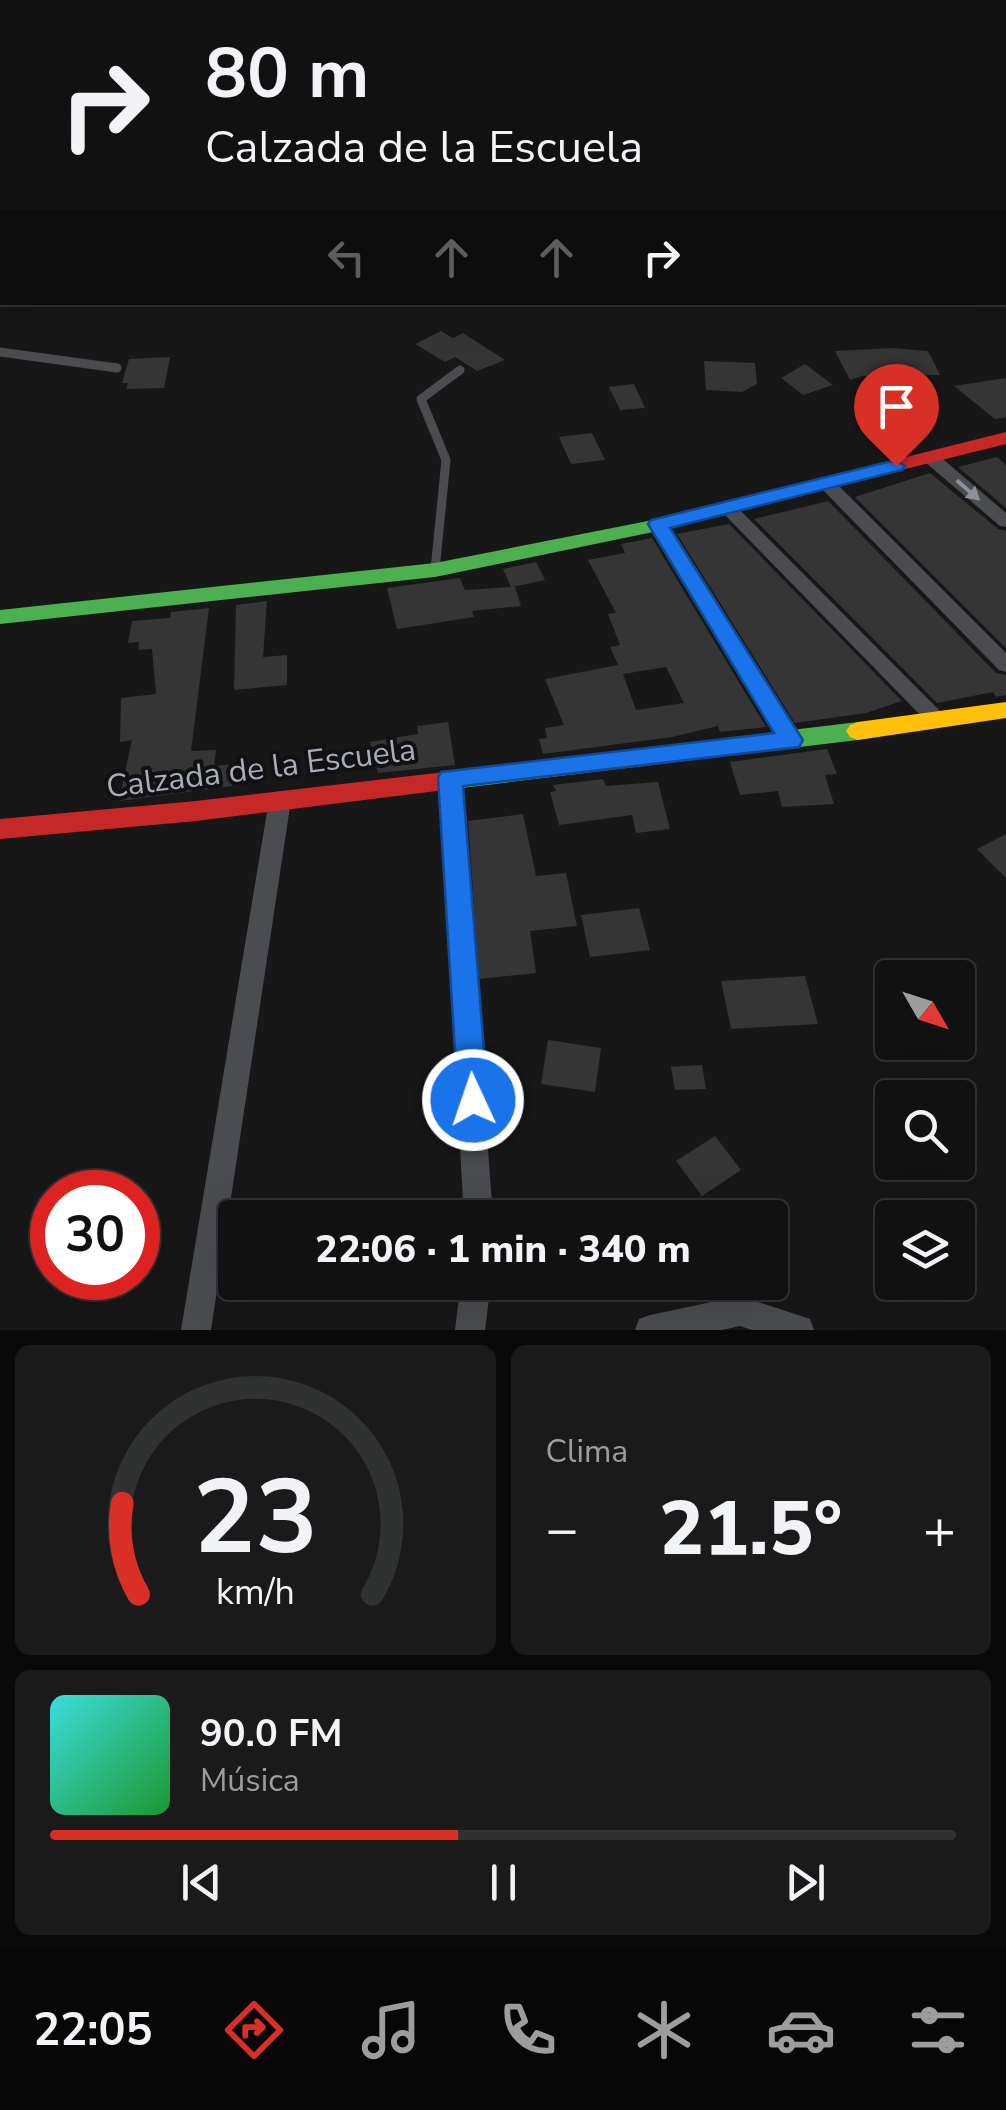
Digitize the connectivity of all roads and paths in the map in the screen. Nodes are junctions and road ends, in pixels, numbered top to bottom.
1 (0, 352) edge
2 (117, 368) dead end
3 (460, 370) dead end
4 (1006, 438) edge
5 (931, 458) junction
6 (825, 482) junction
7 (728, 508) junction
8 (1006, 522) edge
9 (658, 524) junction
10 (435, 570) junction
11 (0, 616) edge
12 (1006, 665) edge
13 (1006, 710) edge
14 (939, 722) junction
15 (790, 740) junction
16 (450, 778) junction
17 (280, 800) junction
18 (0, 830) edge
19 (478, 1200) edge
20 (474, 1300) edge
21 (196, 1330) edge
22 (470, 1330) edge
23 (650, 1330) edge
24 (799, 1330) edge

1 - 2 lane
3 - 10 lane
4 - 5 main road
5 - 6 main road
5 -> 8 street
6 - 7 main road
6 - 12 street
7 - 9 main road
7 - 14 street
9 - 10 main road
9 - 15 street
10 - 11 main road
13 - 14 main road, Calzada de la Escuela
14 - 15 main road, Calzada de la Escuela
15 - 16 main road, Calzada de la Escuela
16 - 17 main road, Calzada de la Escuela
16 - 19 street
17 - 18 main road, Calzada de la Escuela
17 - 21 street
20 - 22 street
23 - 24 street

